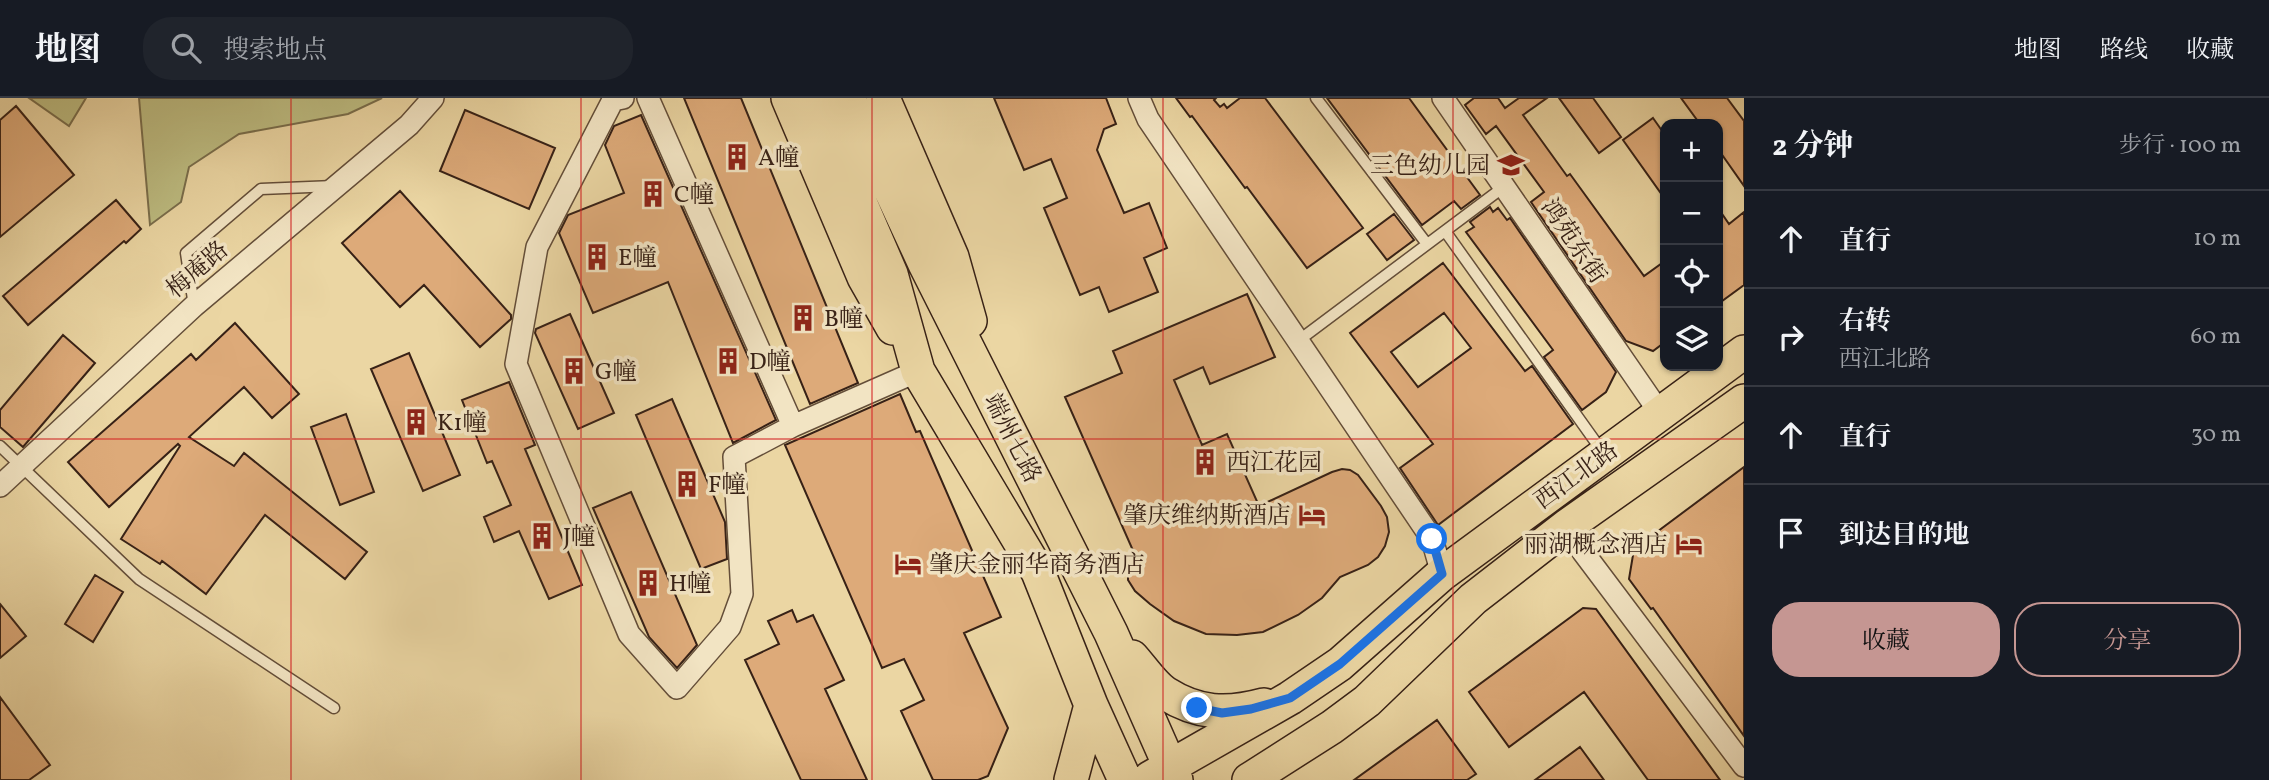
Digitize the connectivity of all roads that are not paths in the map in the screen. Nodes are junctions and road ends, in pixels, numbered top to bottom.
1 (433, 98) edge
2 (623, 98) edge
3 (648, 98) edge
4 (789, 98) edge
5 (815, 98) edge
6 (848, 98) edge
7 (1139, 98) edge
8 (1316, 98) edge
9 (1443, 98) edge
10 (890, 100) edge
11 (337, 186) junction
12 (1506, 186) junction
13 (1446, 231) junction
14 (1427, 244) junction
15 (194, 306) junction
16 (1298, 341) junction
17 (1744, 352) edge
18 (918, 371) junction
19 (990, 391) junction
20 (1744, 401) edge
21 (1660, 413) junction
22 (793, 426) junction
23 (0, 446) edge
24 (1604, 455) junction
25 (21, 467) junction
26 (0, 486) edge
27 (1567, 526) junction
28 (1442, 574) junction
29 (1111, 633) junction
30 (1340, 664) junction
31 (1290, 698) junction
32 (1367, 701) junction
33 (1091, 705) junction
34 (334, 708) dead end
35 (1332, 727) junction
36 (1744, 766) edge
37 (1164, 776) edge
38 (1071, 780) edge
39 (1125, 780) edge
40 (1249, 780) edge
41 (1284, 780) edge

1 - 11 street, 梅庵路
2 - 22 street
3 - 22 street
4 - 18 main road
5 - 18 main road, 端州七路
6 - 19 main road, 端州七路
7 - 16 street
8 - 14 lane
9 - 12 street, 鸿苑东街
10 - 19 main road
11 - 15 street, 梅庵路
11 - 15 lane
12 - 13 lane
12 - 21 street, 鸿苑东街
13 - 14 lane
13 - 24 lane
14 - 16 lane
15 - 25 street, 梅庵路
16 - 28 street
17 - 21 main road, 西江北路
18 - 22 street
18 - 33 main road, 端州七路
19 - 29 main road, 端州七路
20 - 27 main road, 西江北路
21 - 24 main road, 西江北路
23 - 25 lane
24 - 28 main road, 西江北路
25 - 26 street, 梅庵路
25 - 34 lane
27 - 32 main road, 西江北路
27 - 36 street
28 - 30 main road, 西江北路
29 - 31 main road
29 - 37 main road, 端州七路
30 - 31 main road, 西江北路
30 - 32 main road
31 - 37 main road, 西江北路
32 - 35 main road, 西江北路
33 - 38 main road
33 - 39 main road, 端州七路
35 - 40 main road, 西江北路
35 - 41 main road

